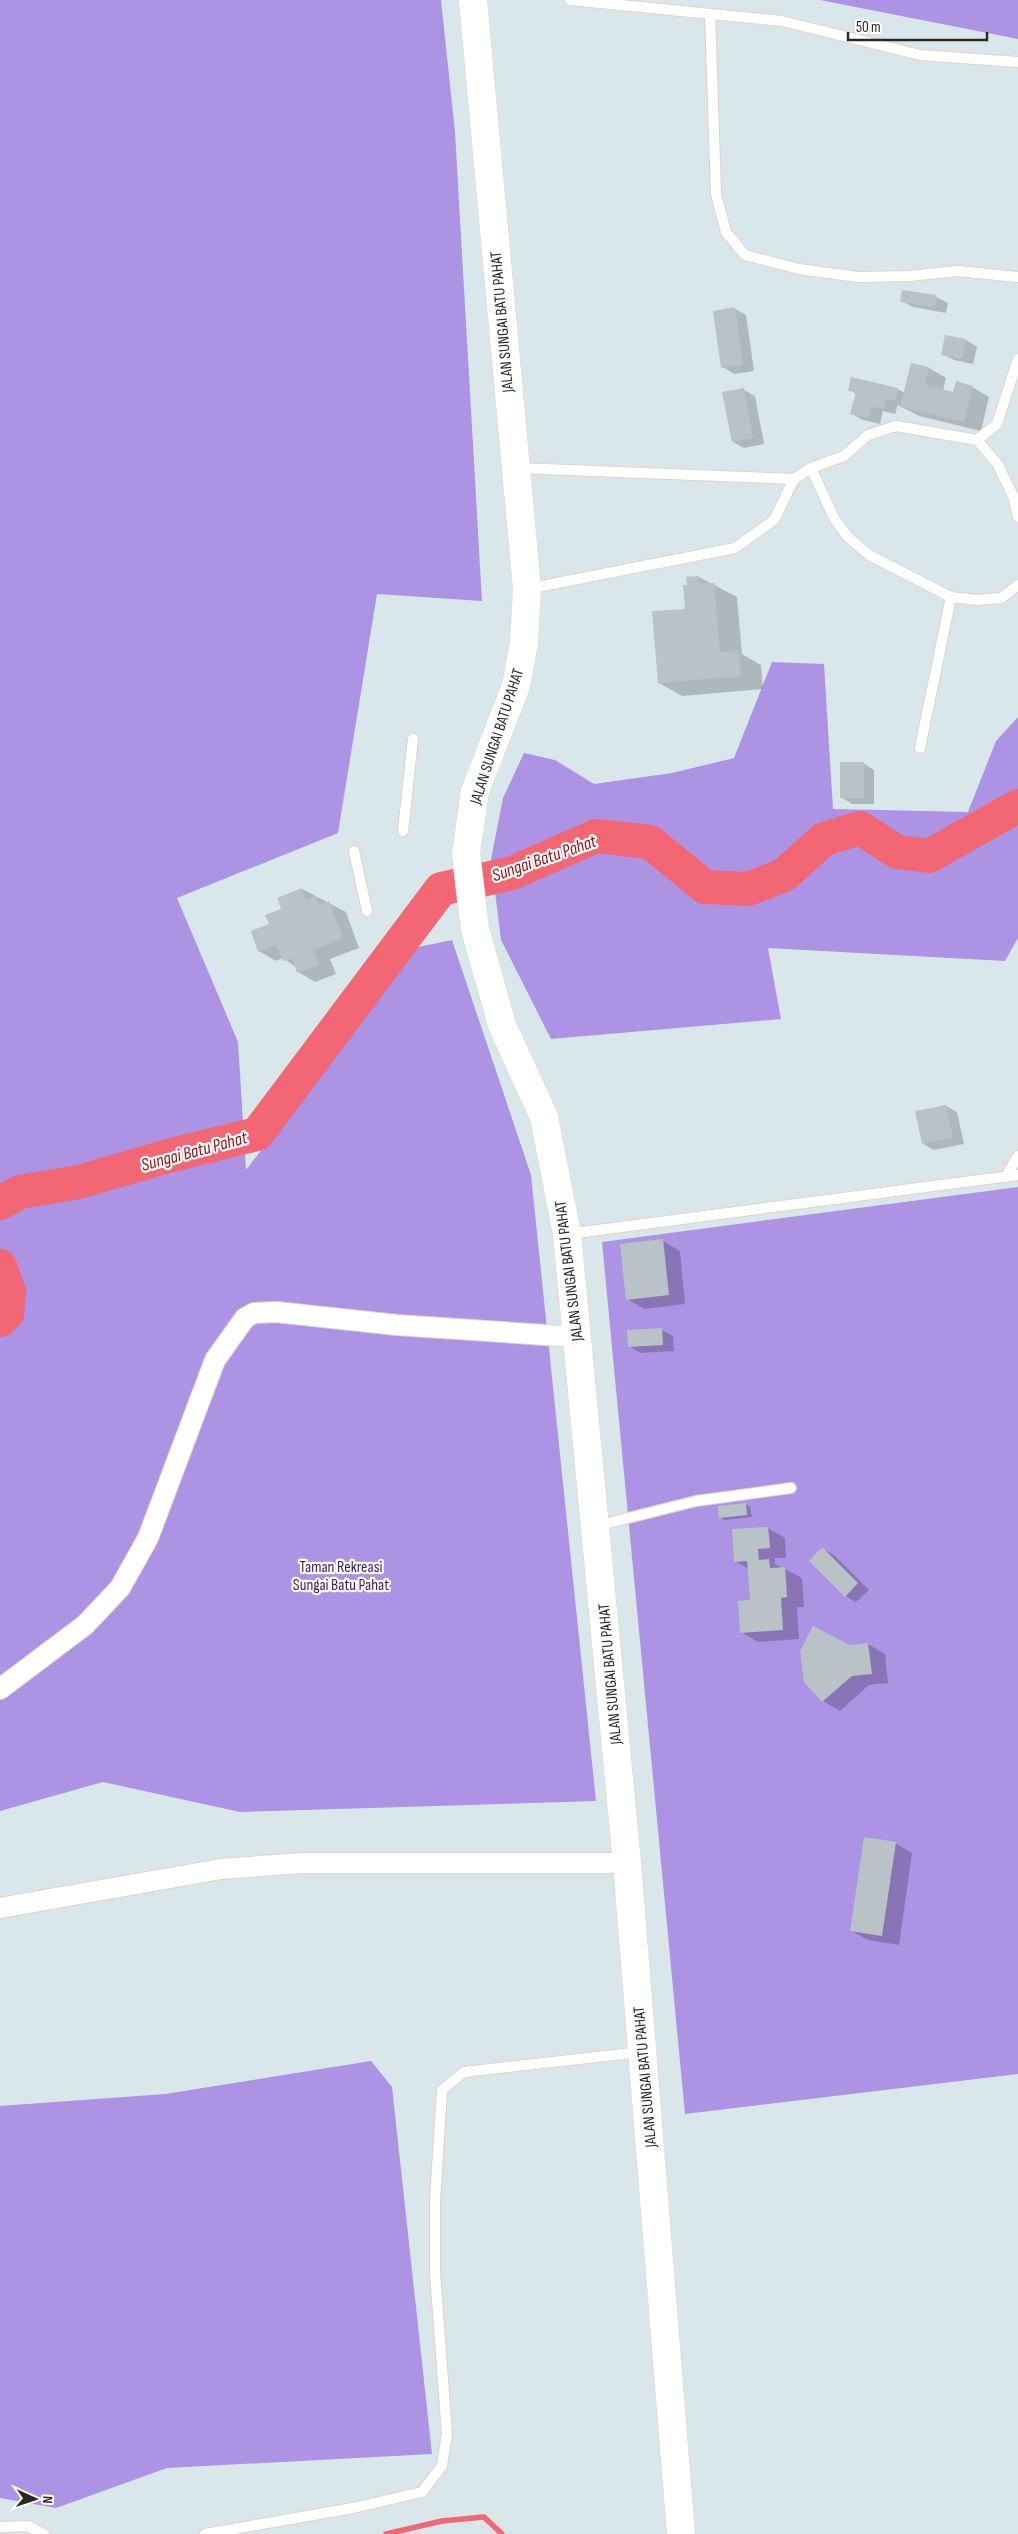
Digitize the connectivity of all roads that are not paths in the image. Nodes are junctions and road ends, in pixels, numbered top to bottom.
1 (473, 0) edge
2 (570, 0) edge
3 (710, 14) junction
4 (1018, 62) edge
5 (1018, 277) edge
6 (1018, 359) edge
7 (977, 440) junction
8 (514, 468) junction
9 (811, 468) junction
10 (794, 479) junction
11 (1018, 518) edge
12 (1018, 585) edge
13 (526, 589) junction
14 (951, 597) junction
15 (413, 739) dead end
16 (920, 748) dead end
17 (403, 831) dead end
18 (354, 851) dead end
19 (367, 911) dead end
20 (1018, 1156) edge
21 (1018, 1175) edge
22 (1006, 1176) junction
23 (567, 1234) junction
24 (576, 1337) junction
25 (791, 1488) dead end
26 (595, 1526) junction
27 (0, 1689) edge
28 (627, 1864) junction
29 (0, 1908) edge
30 (642, 2052) junction
31 (0, 2527) edge
32 (44, 2534) edge
33 (205, 2534) edge
34 (681, 2534) edge

1 - 8 street, JALAN SUNGAI BATU PAHAT
2 - 3 lane
3 - 4 lane
3 - 5 lane
6 - 7 lane
7 - 9 lane
7 - 11 lane
8 - 10 lane
8 - 13 street, JALAN SUNGAI BATU PAHAT
9 - 10 lane
9 - 14 lane
10 - 13 lane
12 - 14 lane
13 - 23 street, JALAN SUNGAI BATU PAHAT
14 - 16 lane
15 - 17 lane
18 - 19 lane
20 - 22 lane
21 - 22 lane
22 - 23 lane
23 - 24 street, JALAN SUNGAI BATU PAHAT
24 - 26 street, JALAN SUNGAI BATU PAHAT
24 - 27 street
25 - 26 lane
26 - 28 street, JALAN SUNGAI BATU PAHAT
28 - 29 street
28 - 30 street, JALAN SUNGAI BATU PAHAT
30 - 33 lane
30 - 34 street, JALAN SUNGAI BATU PAHAT
31 - 32 lane

